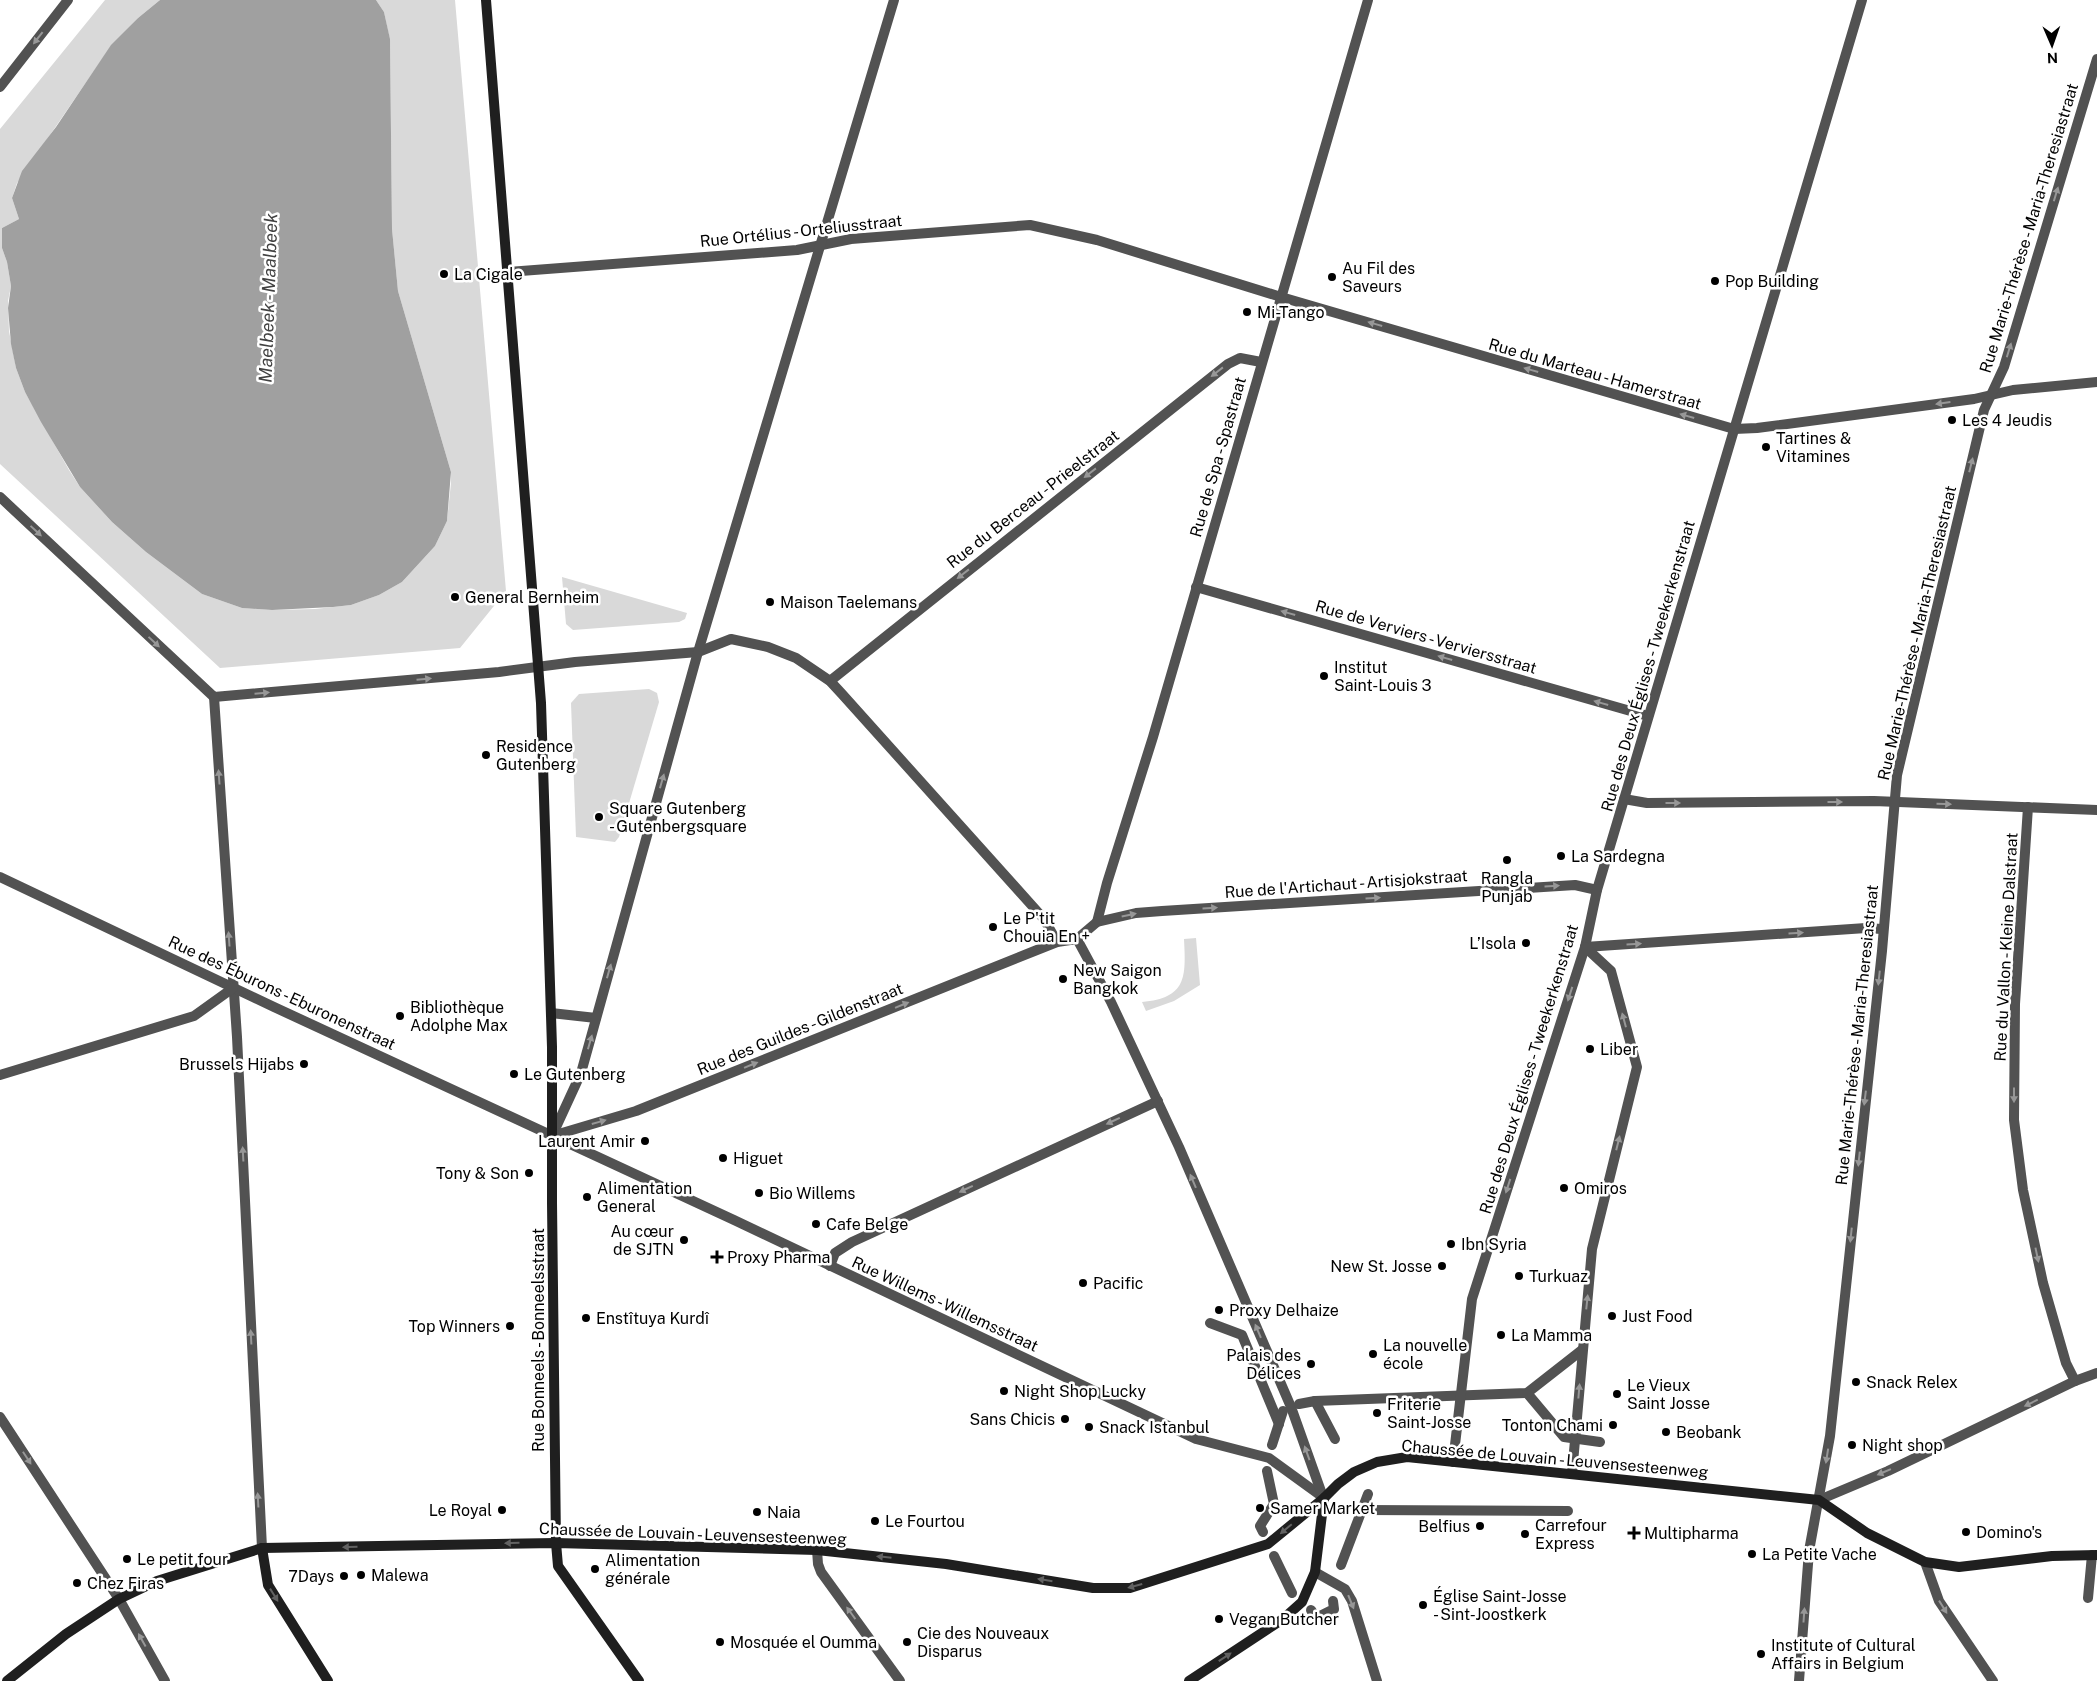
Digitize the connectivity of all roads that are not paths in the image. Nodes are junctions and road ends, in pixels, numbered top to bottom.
1 (68, 0) edge
2 (486, 0) edge
3 (894, 0) edge
4 (1368, 0) edge
5 (1862, 0) edge
6 (2097, 59) edge
7 (0, 87) edge
8 (1097, 240) joint
9 (821, 245) junction
10 (507, 272) junction
11 (1281, 297) junction
12 (1261, 362) junction
13 (2097, 382) edge
14 (1991, 395) junction
15 (1734, 429) junction
16 (0, 497) edge
17 (1196, 587) junction
18 (698, 652) junction
19 (539, 667) junction
20 (830, 681) junction
21 (214, 697) junction
22 (1648, 716) junction
23 (1624, 799) junction
24 (1895, 802) junction
25 (2028, 807) junction
26 (2097, 810) edge
27 (0, 877) edge
28 (1597, 890) junction
29 (1097, 922) junction
30 (1882, 929) junction
31 (1078, 939) junction
32 (1057, 942) junction
33 (1585, 947) junction
34 (233, 988) junction
35 (551, 1013) junction
36 (596, 1018) junction
37 (0, 1075) edge
38 (1158, 1101) junction
39 (552, 1136) junction
40 (830, 1266) junction
41 (1210, 1323) dead end
42 (1582, 1350) junction
43 (2097, 1373) edge
44 (2075, 1381) junction
45 (1527, 1393) junction
46 (1460, 1396) junction
47 (1315, 1401) junction
48 (1291, 1407) junction
49 (0, 1417) edge
50 (1279, 1424) junction
51 (1335, 1439) dead end
52 (1575, 1439) junction
53 (1600, 1442) dead end
54 (1272, 1446) dead end
55 (1453, 1462) junction
56 (1267, 1471) dead end
57 (1572, 1474) junction
58 (1368, 1494) dead end
59 (1324, 1498) junction
60 (1819, 1500) junction
61 (1362, 1510) junction
62 (1568, 1511) dead end
63 (1263, 1532) dead end
64 (556, 1543) junction
65 (262, 1548) junction
66 (817, 1550) junction
67 (2095, 1555) edge
68 (1274, 1556) dead end
69 (1925, 1562) junction
70 (1342, 1565) dead end
71 (1315, 1572) junction
72 (1292, 1593) dead end
73 (119, 1598) junction
74 (2088, 1598) dead end
75 (1333, 1601) dead end
76 (1311, 1610) dead end
77 (7, 1681) edge
78 (165, 1681) edge
79 (328, 1681) edge
80 (638, 1681) edge
81 (900, 1681) edge
82 (1189, 1681) edge
83 (1377, 1681) edge
84 (1799, 1681) edge
85 (1993, 1681) edge

1 -> 7 street
2 - 10 main road
3 - 9 street
4 - 11 street, Rue de Spa - Spastraat
5 - 15 street, Rue des Deux Églises - Tweekerkenstraat
14 -> 6 street, Rue Marie-Thérèse - Maria-Theresiastraat
8 - 9 street, Rue Ortélius - Orteliusstraat
8 - 11 street, Rue du Marteau - Hamerstraat
9 - 10 street, Rue Ortélius - Orteliusstraat
9 - 18 street
10 - 19 main road
11 - 12 street, Rue de Spa - Spastraat
15 -> 11 street, Rue du Marteau - Hamerstraat
12 - 17 street, Rue de Spa - Spastraat
12 -> 20 street, Rue du Berceau - Prieelstraat
13 - 14 street, Rue du Marteau - Hamerstraat
14 -> 15 street, Rue du Marteau - Hamerstraat
24 -> 14 street, Rue Marie-Thérèse - Maria-Theresiastraat
15 - 22 street, Rue des Deux Églises - Tweekerkenstraat
16 -> 21 street
22 -> 17 street, Rue de Verviers - Verviersstraat
17 - 29 street, Rue de Spa - Spastraat
18 - 19 street
18 - 20 street
36 -> 18 street
21 -> 19 street
19 - 35 main road
20 - 32 street
34 -> 21 street
22 - 23 street, Rue des Deux Églises - Tweekerkenstraat
23 -> 24 street
23 - 28 street, Rue des Deux Églises - Tweekerkenstraat
24 -> 25 street
24 - 30 street, Rue Marie-Thérèse - Maria-Theresiastraat
25 - 26 street
25 -> 44 street, Rue du Vallon - Kleine Dalstraat
27 - 34 street, Rue des Éburons - Eburonenstraat
29 -> 28 street, Rue de l'Artichaut - Artisjokstraat
28 - 33 street, Rue des Deux Églises - Tweekerkenstraat
29 - 31 street
33 -> 30 street
30 -> 60 street, Rue Marie-Thérèse - Maria-Theresiastraat
31 - 32 street, Rue des Guildes - Gildenstraat
31 - 38 street
39 -> 32 street, Rue des Guildes - Gildenstraat
42 -> 33 street
33 -> 46 street, Rue des Deux Églises - Tweekerkenstraat
34 - 37 street
34 - 39 street, Rue des Éburons - Eburonenstraat
65 -> 34 street
35 - 36 street
35 - 39 main road
39 -> 36 street
38 -> 40 street
48 -> 38 street
39 - 40 street, Rue Willems - Willemsstraat
39 - 64 main road, Rue Bonneels - Bonneelsstraat
40 - 59 street, Rue Willems - Willemsstraat
41 - 50 street
42 - 45 street
52 -> 42 street
43 - 44 street, Chaussée de Louvain - Leuvensesteenweg
44 -> 60 street, Chaussée de Louvain - Leuvensesteenweg
45 - 46 street
45 - 52 street
46 - 47 street
46 - 55 street, Rue des Deux Églises - Tweekerkenstraat
47 - 48 street
47 - 51 street
48 - 50 street
59 -> 48 street
49 -> 73 street
50 - 54 street
52 - 53 street
52 - 57 street
55 - 57 main road, Chaussée de Louvain - Leuvensesteenweg
55 - 59 main road, Chaussée de Louvain - Leuvensesteenweg
56 - 63 street
57 - 60 main road, Chaussée de Louvain - Leuvensesteenweg
58 - 61 street
59 -> 66 main road, Chaussée de Louvain - Leuvensesteenweg
59 - 71 main road
60 - 69 main road
84 -> 60 street, Rue Marie-Thérèse - Maria-Theresiastraat
61 - 62 street
61 - 70 street
64 -> 65 main road, Chaussée de Louvain - Leuvensesteenweg
64 - 66 main road, Chaussée de Louvain - Leuvensesteenweg
64 - 80 main road, Rue Bonneels - Bonneelsstraat
65 - 73 main road, Chaussée de Louvain - Leuvensesteenweg
65 -> 79 main road
81 -> 66 street
67 - 69 main road
67 - 74 street
68 - 72 street
69 -> 85 street
82 -> 71 main road
71 -> 83 street
73 - 77 main road, Chaussée de Louvain - Leuvensesteenweg
78 -> 73 street
75 - 76 street

